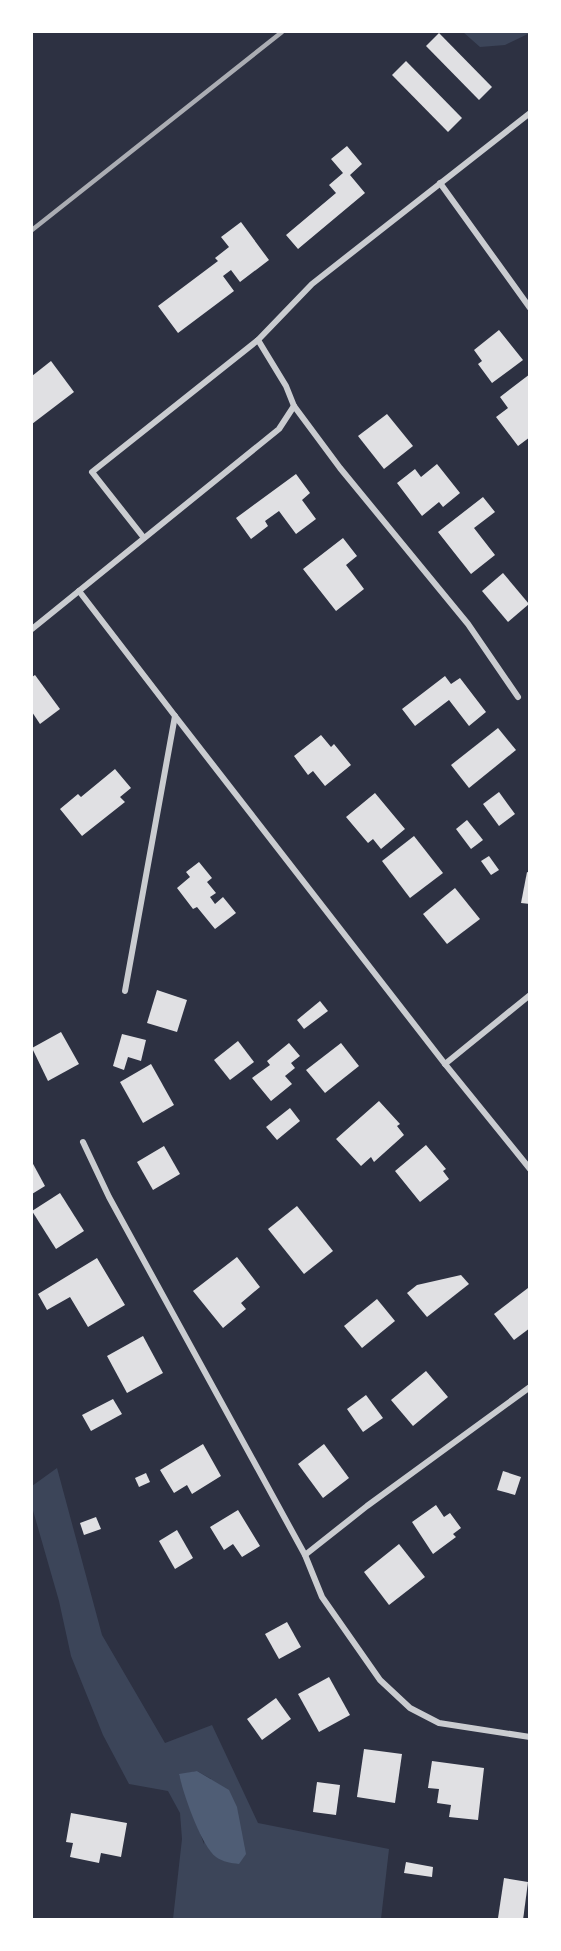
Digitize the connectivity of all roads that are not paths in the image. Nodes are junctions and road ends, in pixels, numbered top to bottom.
1 (530, 113) edge
2 (440, 183) junction
3 (530, 308) edge
4 (258, 340) junction
5 (294, 406) junction
6 (144, 538) junction
7 (79, 591) junction
8 (32, 628) edge
9 (518, 697) dead end
10 (175, 716) junction
11 (125, 991) dead end
12 (530, 995) edge
13 (445, 1064) junction
14 (83, 1142) dead end
15 (530, 1169) edge
16 (530, 1387) edge
17 (305, 1555) junction
18 (530, 1737) edge

1 - 2 street
2 - 3 street
2 - 4 street
4 - 5 street
4 - 6 street
5 - 6 street
5 - 9 street
6 - 7 street
7 - 8 street
7 - 10 street
10 - 11 street
10 - 13 street
12 - 13 street
13 - 15 street
14 - 17 street
16 - 17 street
17 - 18 street

